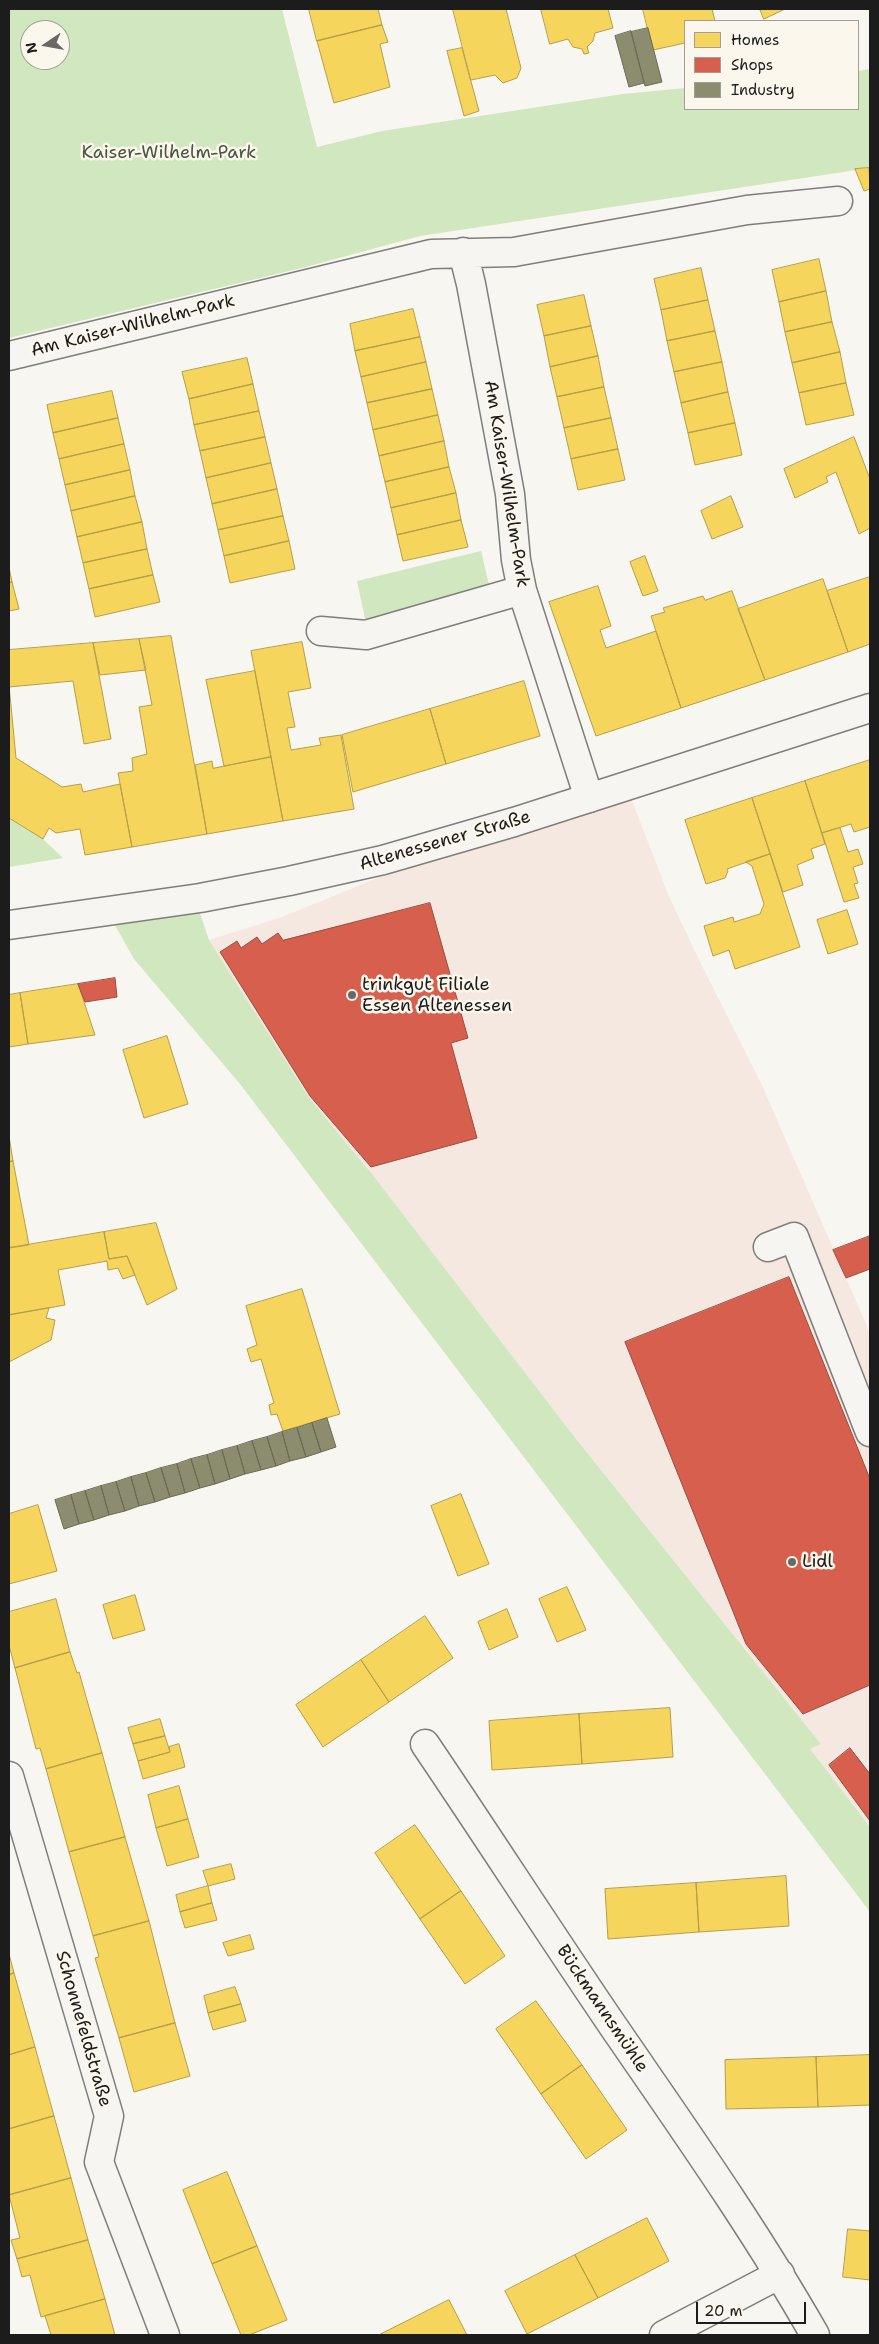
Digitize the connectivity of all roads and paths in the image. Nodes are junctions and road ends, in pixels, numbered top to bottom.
1 (838, 201) dead end
2 (463, 252) junction
3 (9, 356) edge
4 (522, 590) junction
5 (321, 631) dead end
6 (870, 708) edge
7 (589, 798) junction
8 (9, 925) edge
9 (768, 1247) dead end
10 (870, 1432) edge
11 (425, 1744) dead end
12 (9, 1776) edge
13 (780, 2274) junction
14 (165, 2335) edge
15 (664, 2335) edge
16 (815, 2335) edge

1 - 2 street, Am Kaiser-Wilhelm-Park
2 - 3 street, Am Kaiser-Wilhelm-Park
2 - 4 street, Am Kaiser-Wilhelm-Park
4 - 5 street
4 - 7 street, Am Kaiser-Wilhelm-Park
6 - 7 street, Altenessener Straße
7 - 8 street, Altenessener Straße
9 - 10 street
11 - 13 street, Bückmannsmühle
12 - 14 street, Schonnefeldstraße
13 - 15 street
13 - 16 street, Bückmannsmühle

